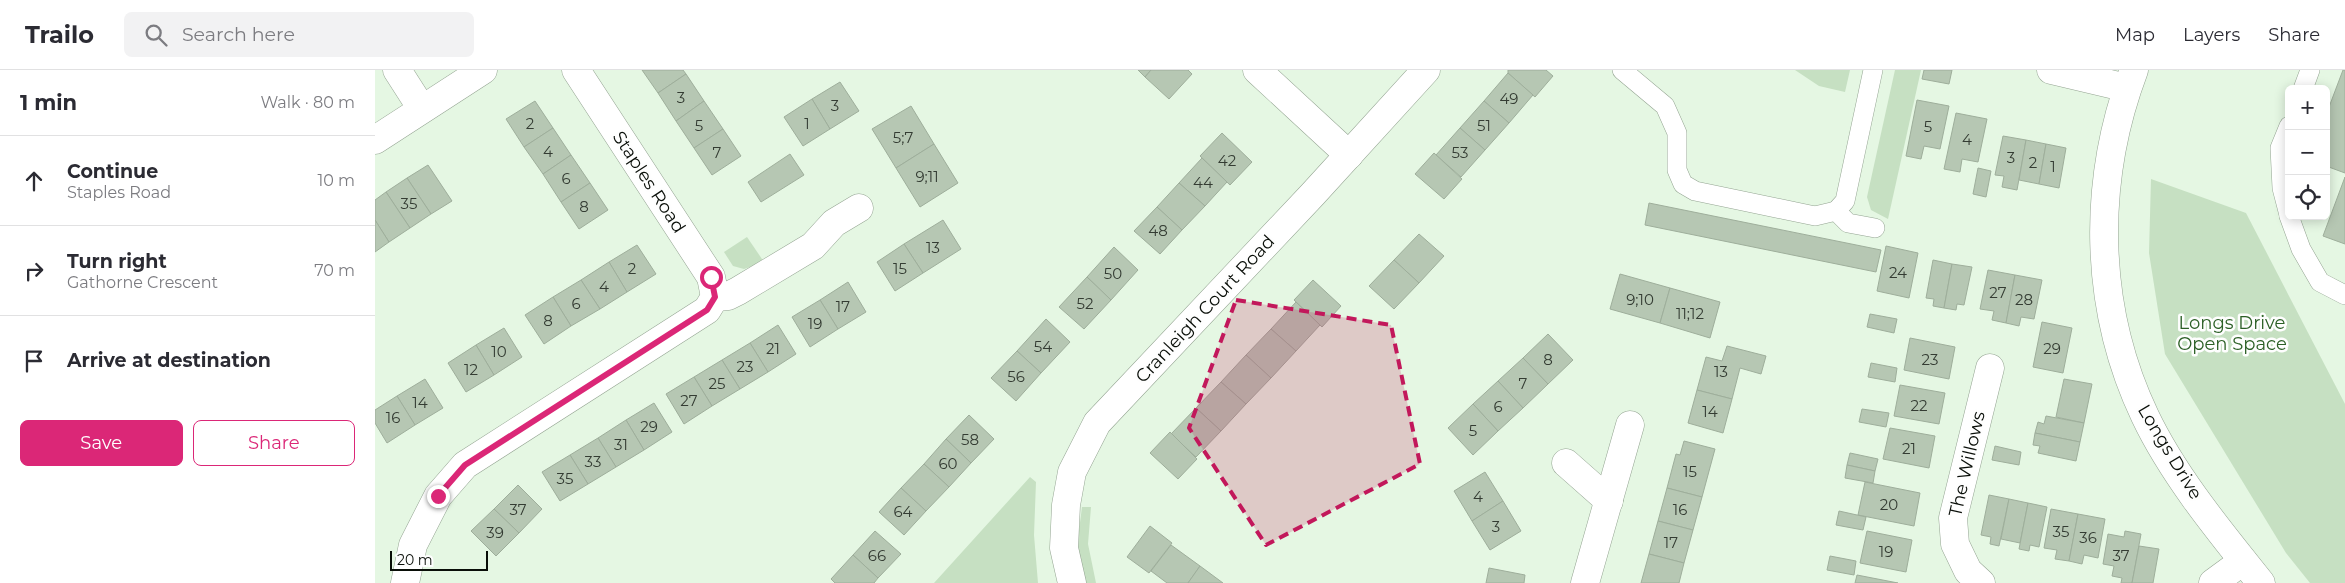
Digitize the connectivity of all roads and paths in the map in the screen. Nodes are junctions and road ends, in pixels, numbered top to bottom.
1 (397, 70) edge
2 (483, 70) edge
3 (576, 70) edge
4 (1257, 70) edge
5 (1426, 70) edge
6 (1622, 70) edge
7 (1873, 70) edge
8 (2051, 70) edge
9 (2310, 70) edge
10 (2131, 79) edge
11 (2304, 85) edge
12 (422, 109) junction
13 (2287, 130) edge
14 (375, 140) edge
15 (1349, 155) junction
16 (2285, 200) edge
17 (859, 208) dead end
18 (1836, 211) junction
19 (2291, 220) edge
20 (1875, 228) dead end
21 (2345, 295) edge
22 (715, 297) junction
23 (1989, 368) dead end
24 (1630, 425) dead end
25 (1566, 463) dead end
26 (1609, 501) junction
27 (2243, 561) junction
28 (405, 583) edge
29 (1072, 583) edge
30 (1585, 583) edge
31 (1981, 583) edge
32 (2213, 583) edge
33 (2261, 583) edge

1 - 12 street
2 - 12 street
3 - 22 street, Staples Road
4 - 15 street
5 - 15 street, Cranleigh Court Road
6 - 18 lane
7 - 18 lane
8 - 10 street
9 - 11 lane
10 - 27 street, Longs Drive
12 - 14 street
13 - 16 lane
15 - 29 street, Cranleigh Court Road
17 - 22 street
18 - 20 lane
19 - 21 lane
22 - 28 street
23 - 31 street, The Willows
24 - 26 street
25 - 26 street
26 - 30 street
27 - 32 street
27 - 33 street, Longs Drive

